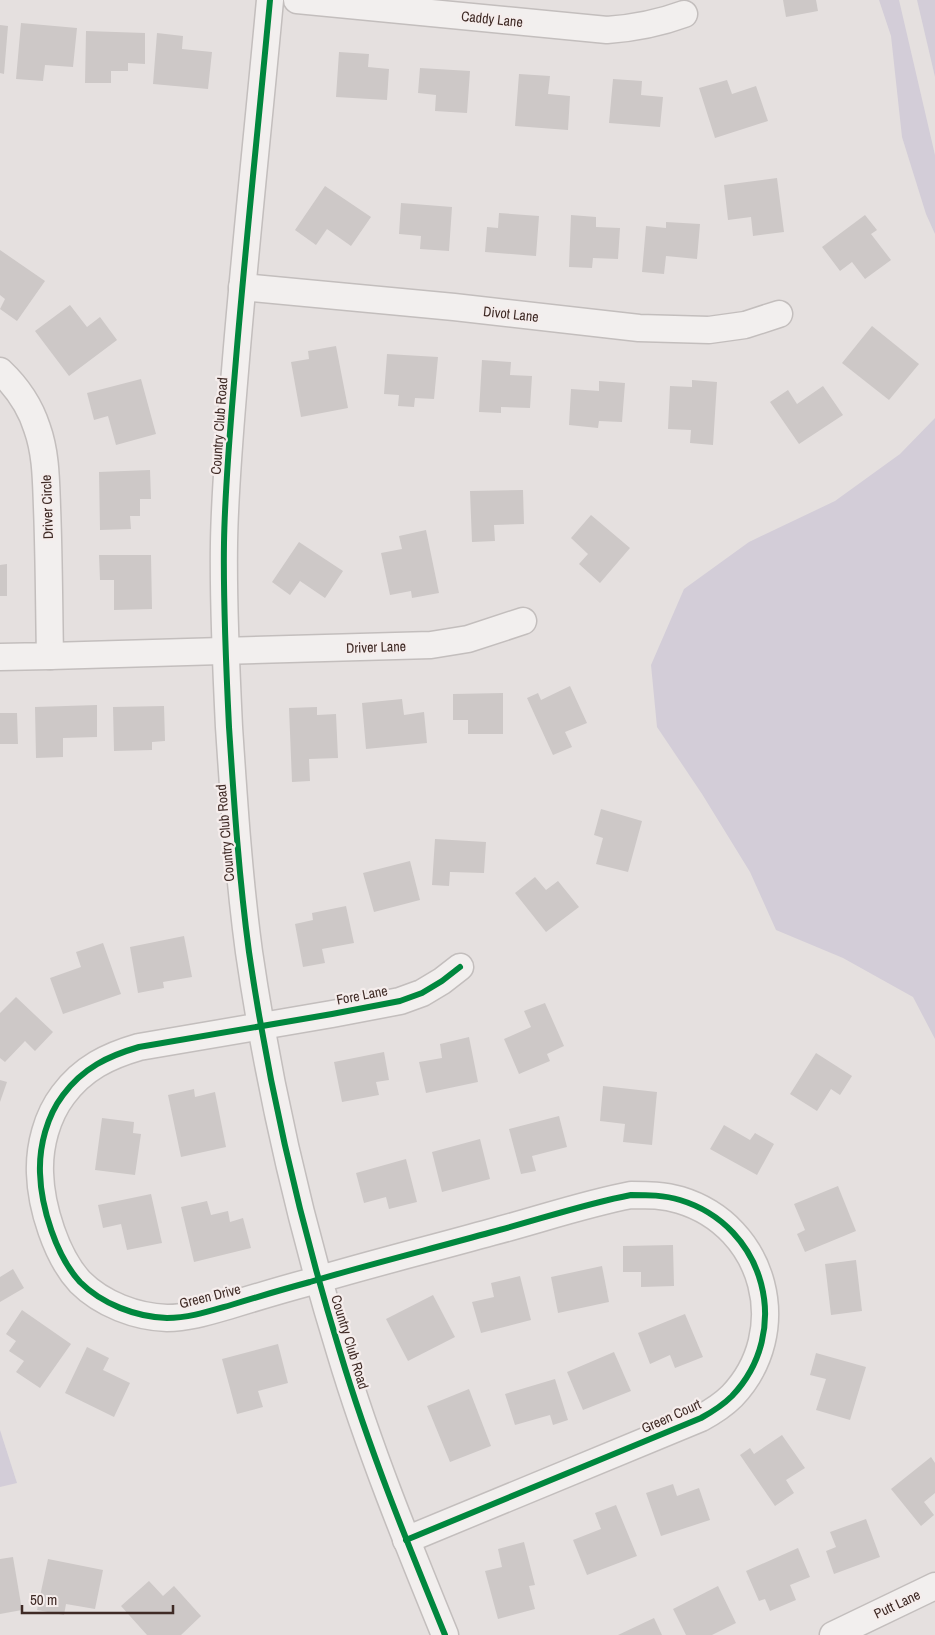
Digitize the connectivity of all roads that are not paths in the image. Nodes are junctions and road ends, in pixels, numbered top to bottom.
1 (270, 0) edge
2 (297, 0) edge
3 (684, 14) dead end
4 (242, 287) junction
5 (778, 314) dead end
6 (0, 371) edge
7 (523, 621) dead end
8 (225, 652) junction
9 (50, 656) junction
10 (0, 657) edge
11 (460, 967) dead end
12 (260, 1025) junction
13 (318, 1279) junction
14 (406, 1540) junction
15 (935, 1586) edge
16 (445, 1635) edge
17 (833, 1635) edge

1 - 4 street, Country Club Road
2 - 3 street, Caddy Lane
4 - 5 street, Divot Lane
4 - 8 street, Country Club Road
6 - 9 street, Driver Circle
7 - 8 street, Driver Lane
8 - 9 street
8 - 12 street, Country Club Road
9 - 10 street
11 - 12 street, Fore Lane
12 - 13 street, Country Club Road
12 - 13 street, Green Drive
13 - 14 street, Country Club Road
13 - 14 street, Green Court
14 - 16 street, Country Club Road
15 - 17 street, Putt Lane

